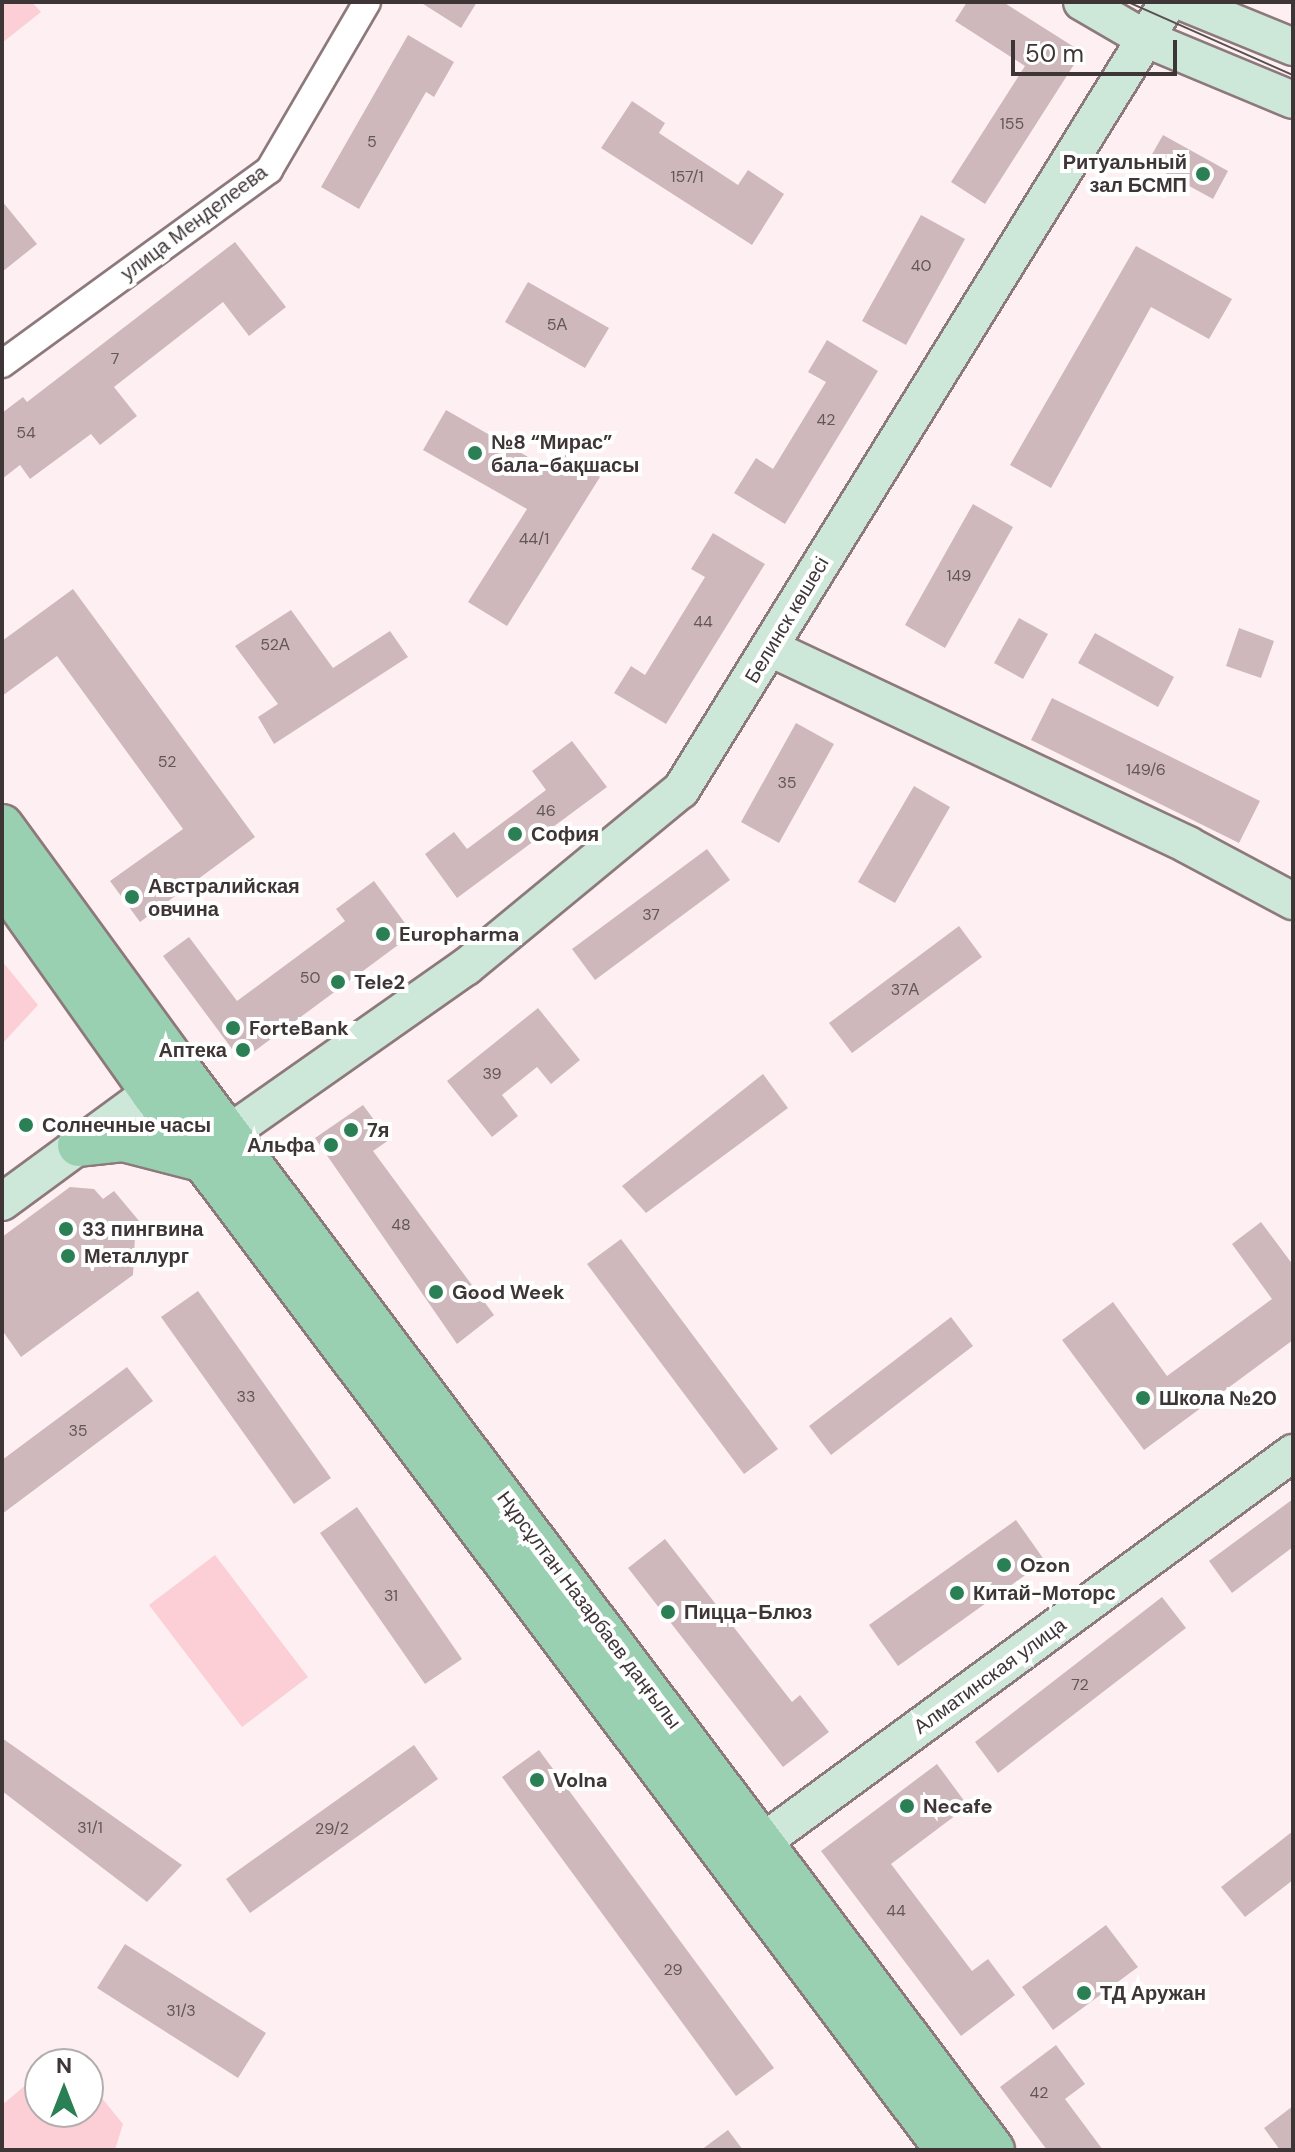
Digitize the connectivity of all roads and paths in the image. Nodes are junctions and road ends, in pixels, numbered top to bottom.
1 (367, 2) edge
2 (1082, 2) edge
3 (1168, 2) edge
4 (1183, 2) edge
5 (1144, 38) junction
6 (1293, 47) edge
7 (1293, 100) edge
8 (2, 364) edge
9 (772, 649) junction
10 (2, 826) edge
11 (2, 880) edge
12 (1293, 901) edge
13 (167, 1083) junction
14 (79, 1145) junction
15 (211, 1150) junction
16 (2, 1202) edge
17 (1293, 1453) edge
18 (748, 1854) junction
19 (947, 2150) edge
20 (993, 2150) edge

1 - 8 street, улица Менделеева
2 - 5 main road
3 - 5 main road, Белинск көшесі
4 - 6 main road
5 - 7 main road
5 - 9 main road, Белинск көшесі
9 - 12 main road
9 - 15 main road, Белинск көшесі
10 - 13 main road, Нұрсұлтан Назарбаев даңғылы
11 - 13 main road, Нұрсұлтан Назарбаев даңғылы
13 - 14 main road
13 - 15 main road, Нұрсұлтан Назарбаев даңғылы
14 - 15 main road
14 - 16 main road
15 - 18 main road, Нұрсұлтан Назарбаев даңғылы
17 - 18 main road, Алматинская улица
18 - 19 main road, Нұрсұлтан Назарбаев даңғылы
18 - 20 main road, Нұрсұлтан Назарбаев даңғылы

